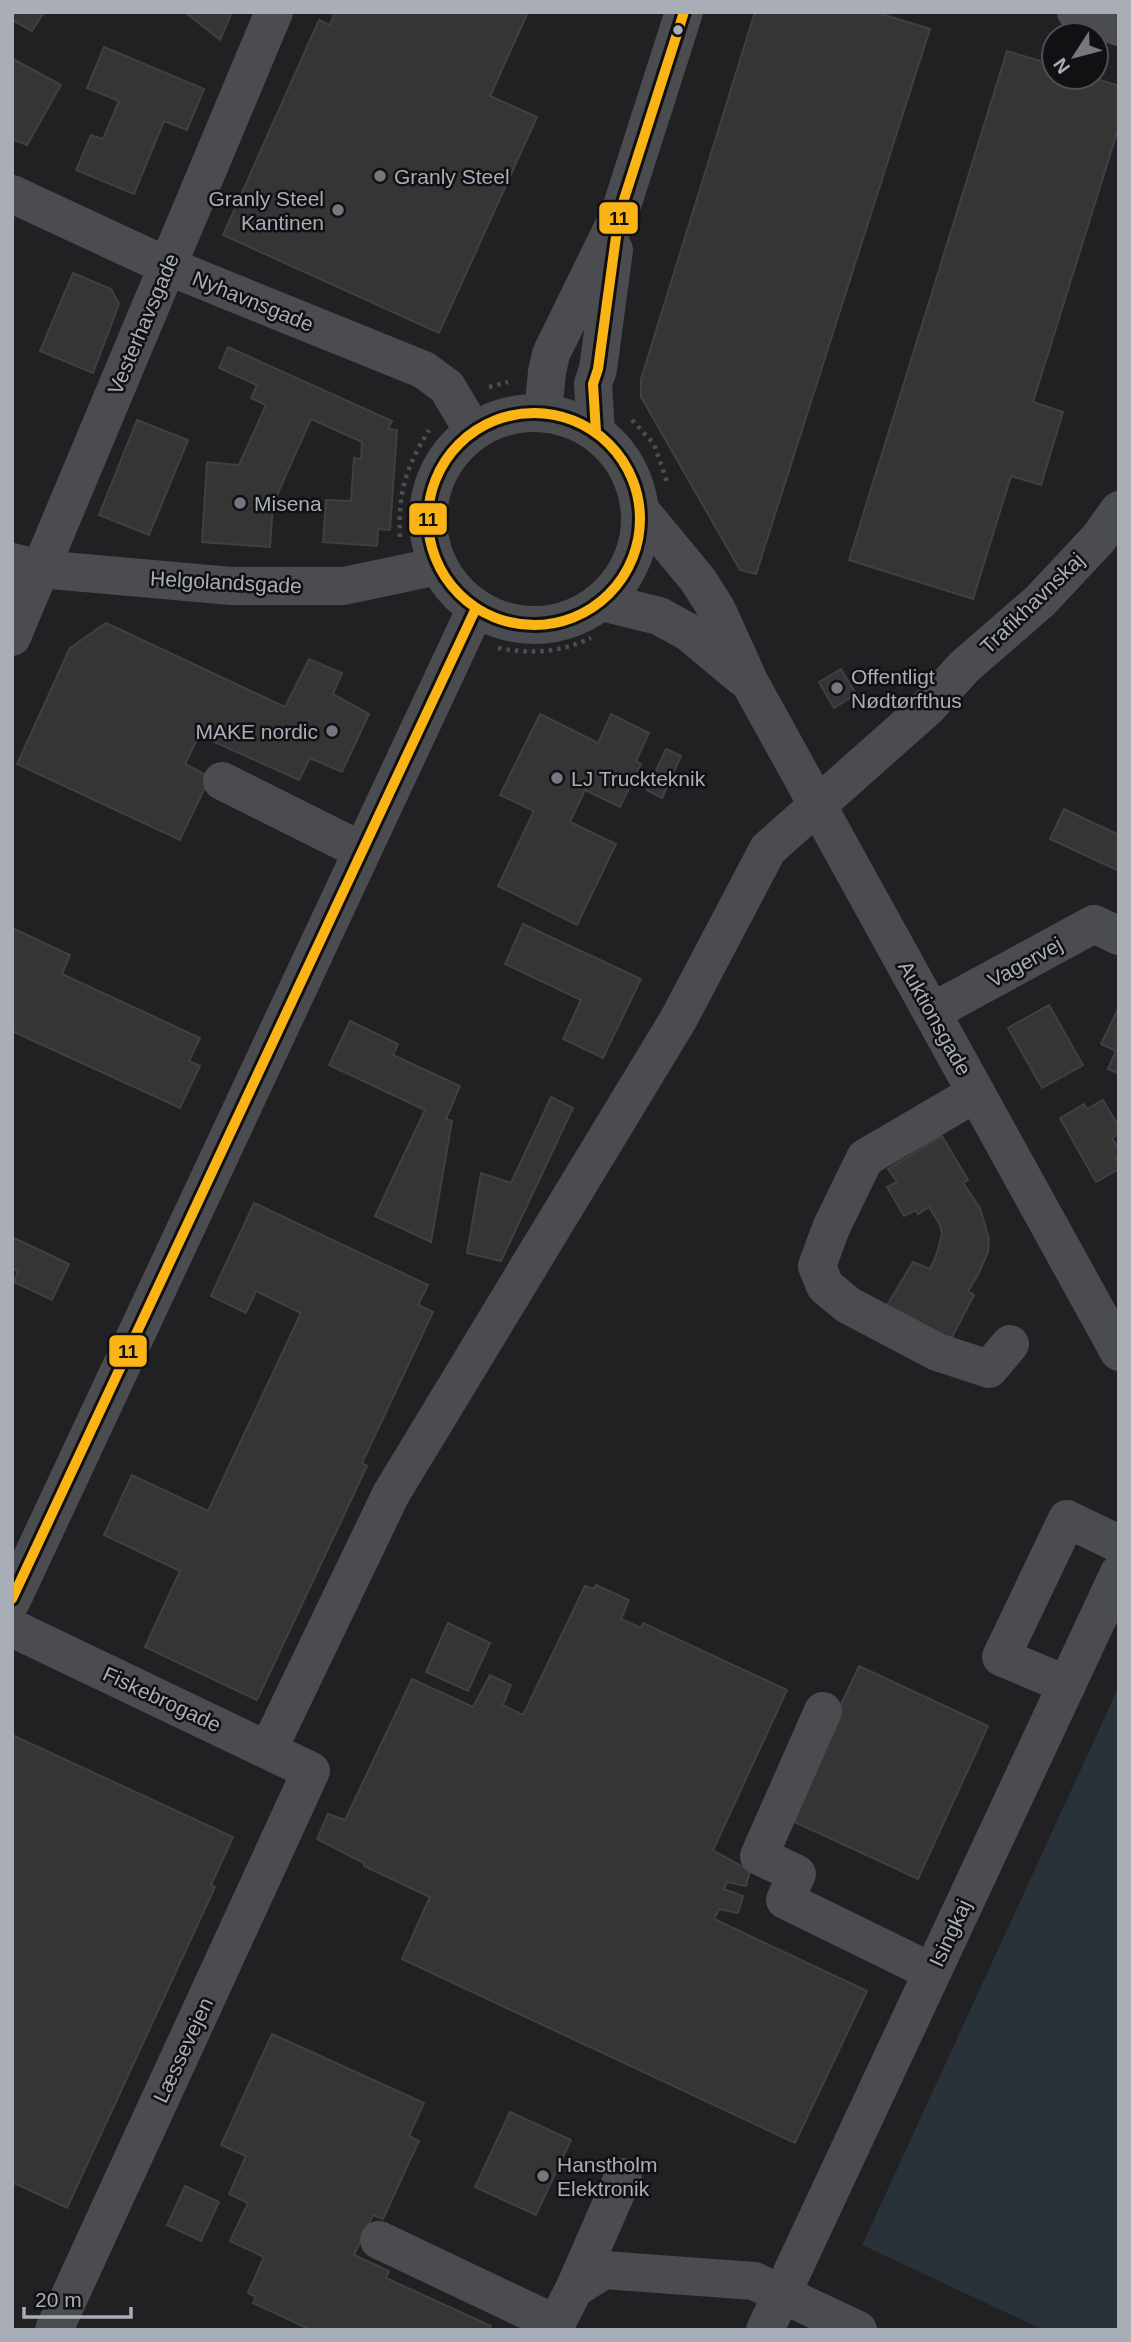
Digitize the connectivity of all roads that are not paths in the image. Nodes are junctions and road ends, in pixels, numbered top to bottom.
1 (274, 12) edge
2 (684, 12) edge
3 (1076, 12) edge
4 (1119, 27) edge
5 (12, 194) edge
6 (618, 215) junction
7 (167, 266) junction
8 (543, 412) junction
9 (473, 431) junction
10 (596, 432) junction
11 (640, 510) junction
12 (1119, 510) edge
13 (26, 566) edge
14 (438, 566) junction
15 (602, 602) junction
16 (470, 621) junction
17 (12, 637) edge
18 (750, 683) junction
19 (222, 781) dead end
20 (816, 804) junction
21 (362, 851) junction
22 (1119, 936) edge
23 (932, 1012) junction
24 (976, 1093) junction
25 (1010, 1344) dead end
26 (1119, 1352) edge
27 (1119, 1544) edge
28 (1119, 1573) edge
29 (12, 1600) edge
30 (12, 1628) edge
31 (1066, 1685) junction
32 (823, 1711) dead end
33 (268, 1750) junction
34 (311, 1771) joint
35 (932, 1972) junction
36 (623, 2177) dead end
37 (379, 2240) dead end
38 (574, 2289) junction
39 (781, 2294) junction
40 (555, 2327) edge
41 (54, 2330) edge
42 (765, 2330) edge
43 (858, 2330) edge

1 - 7 street, Vesterhavsgade
2 - 6 street
3 - 4 street
5 - 7 street, Nyhavnsgade
6 - 8 street
6 - 10 street
7 - 9 street, Nyhavnsgade
7 - 13 street, Vesterhavsgade
8 - 9 street
8 - 10 street
9 - 14 street
10 - 11 street
11 - 15 street
11 - 18 street, Auktionsgade
12 - 20 street, Trafikhavnskaj
13 - 14 street, Helgolandsgade
13 - 17 street, Vesterhavsgade
14 - 16 street
15 - 16 street
15 - 18 street, Auktionsgade
16 - 21 street
18 - 20 street, Auktionsgade
19 - 21 street
20 - 23 street, Auktionsgade
20 - 33 street, Trafikhavnskaj
21 - 29 street
22 - 23 street, Vagervej
23 - 24 street, Auktionsgade
24 - 25 street
24 - 26 street, Auktionsgade
27 - 31 street
28 - 31 street, Isingkaj
30 - 33 street, Fiskebrogade
31 - 35 street, Isingkaj
32 - 35 street
33 - 34 street, Fiskebrogade
34 - 41 street, Læssevejen
35 - 39 street, Isingkaj
36 - 38 street
37 - 40 street
38 - 39 street
38 - 40 street
39 - 42 street, Isingkaj
39 - 43 street

